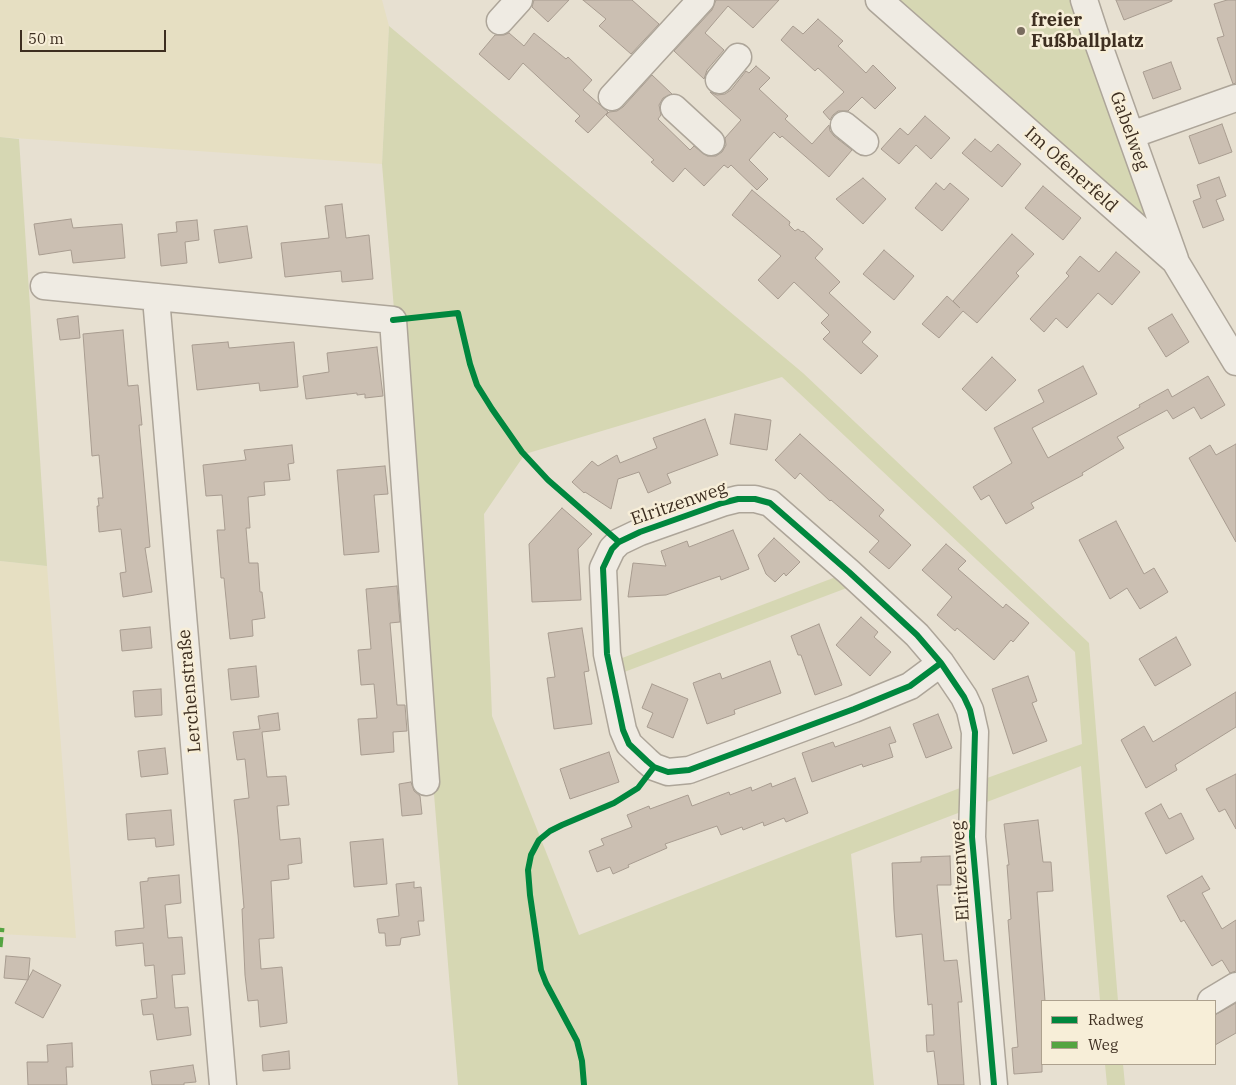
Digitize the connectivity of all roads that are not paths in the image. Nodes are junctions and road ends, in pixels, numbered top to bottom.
1 (519, 0) edge
2 (701, 0) edge
3 (879, 0) edge
4 (1084, 0) edge
5 (500, 21) dead end
6 (738, 57) dead end
7 (719, 80) dead end
8 (612, 97) dead end
9 (1236, 98) edge
10 (674, 108) dead end
11 (844, 125) dead end
12 (1131, 135) junction
13 (711, 142) dead end
14 (865, 142) dead end
15 (1175, 261) junction
16 (44, 286) dead end
17 (156, 298) junction
18 (1236, 362) edge
19 (940, 663) junction
20 (426, 782) dead end
21 (1236, 986) edge
22 (1213, 1000) edge
23 (223, 1085) edge
24 (994, 1085) edge

1 - 5 street
2 - 8 street
3 - 15 street, Im Ofenerfeld
4 - 12 street, Gabelweg
6 - 7 street
9 - 12 street
10 - 13 street
11 - 14 street
12 - 15 street, Gabelweg
15 - 18 street, Im Ofenerfeld
16 - 17 street
17 - 20 street
17 - 23 street, Lerchenstraße
19 - 19 street, Elritzenweg
19 - 24 street, Elritzenweg
21 - 22 street

